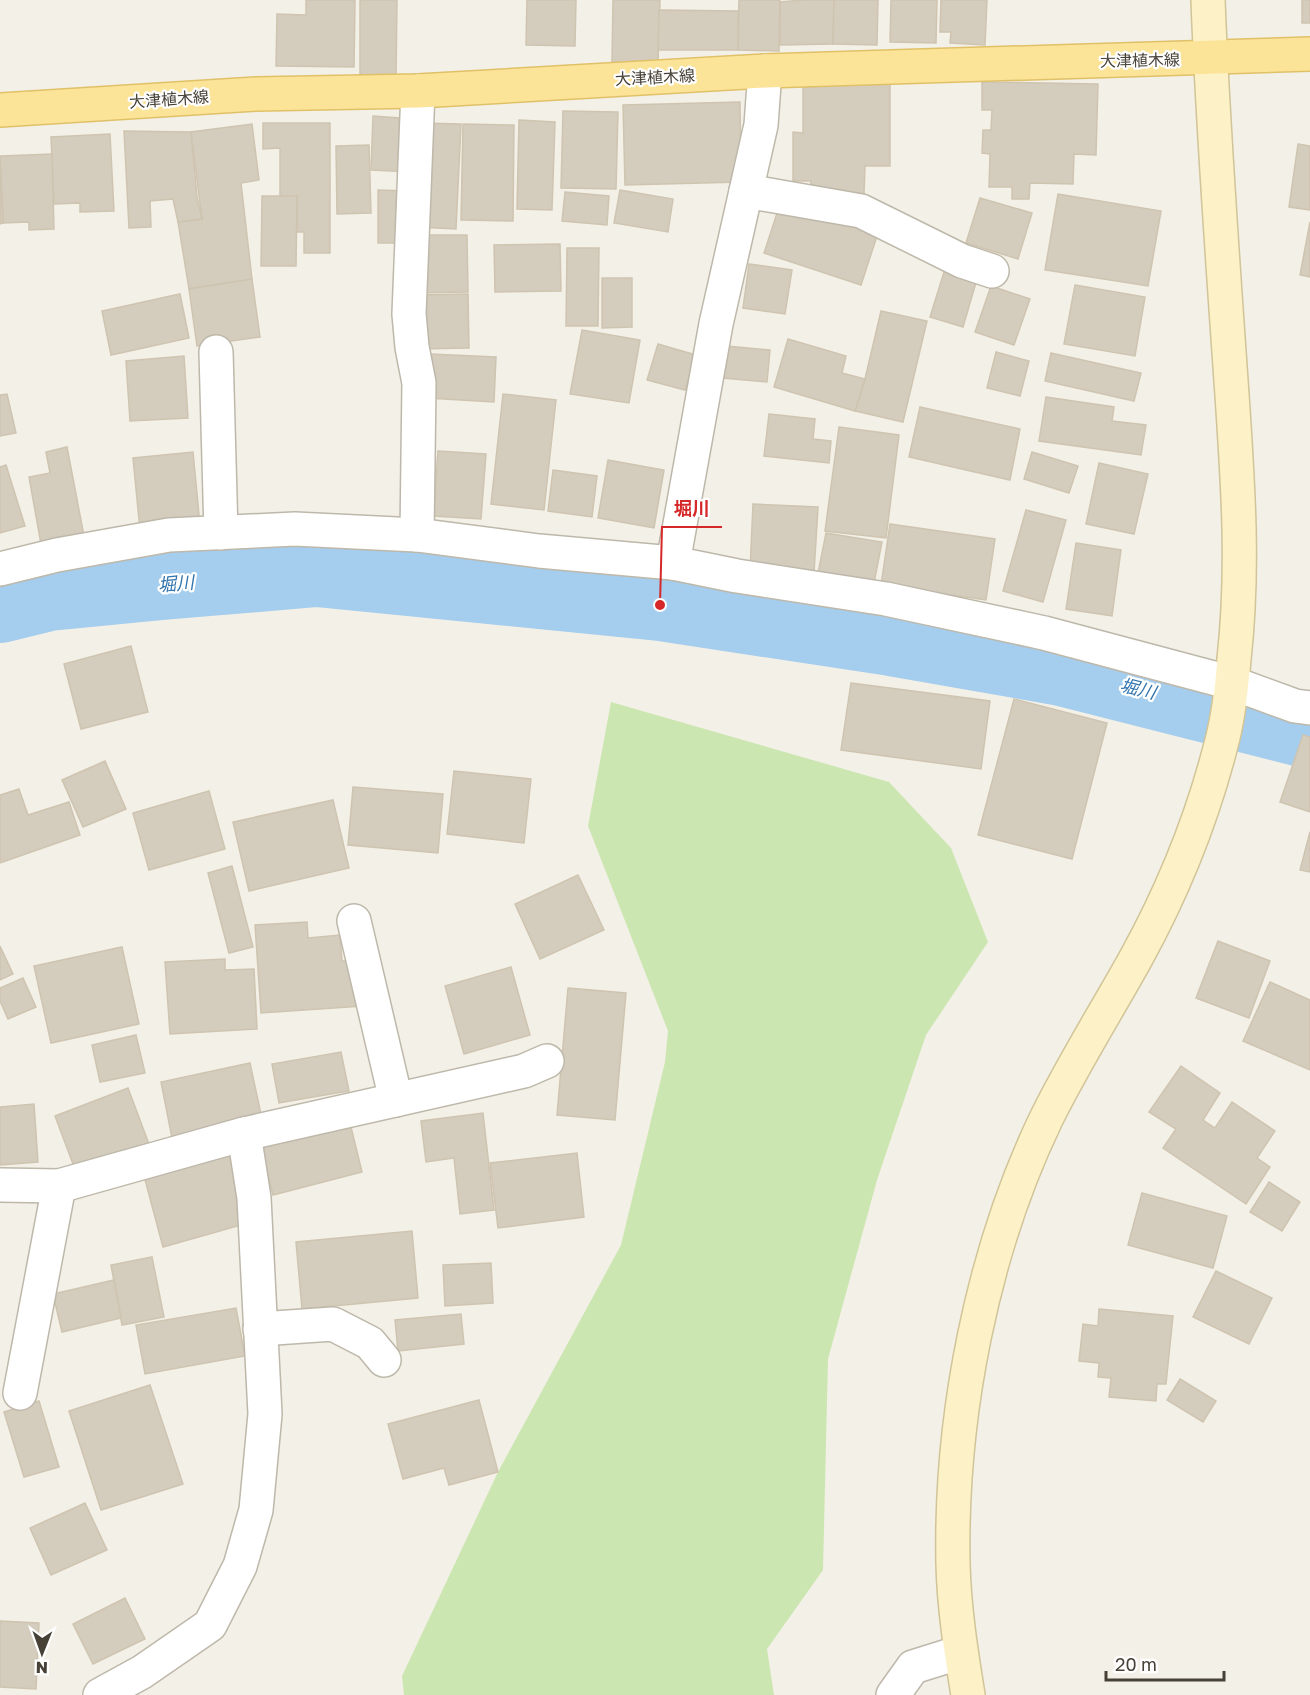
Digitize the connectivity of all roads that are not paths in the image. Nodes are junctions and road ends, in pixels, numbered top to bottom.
1 (1208, 0) edge
2 (1310, 54) edge
3 (1210, 58) junction
4 (765, 71) junction
5 (418, 91) junction
6 (0, 110) edge
7 (746, 191) junction
8 (992, 271) dead end
9 (216, 352) dead end
10 (221, 532) junction
11 (417, 535) junction
12 (673, 564) junction
13 (0, 569) edge
14 (1231, 690) junction
15 (1310, 708) edge
16 (354, 921) dead end
17 (547, 1061) dead end
18 (396, 1100) junction
19 (244, 1134) junction
20 (0, 1185) edge
21 (59, 1186) junction
22 (260, 1329) junction
23 (384, 1360) dead end
24 (20, 1393) dead end
25 (961, 1652) junction
26 (100, 1695) edge
27 (893, 1695) edge
28 (968, 1695) edge

1 - 3 street
2 - 3 main road, 大津植木線
3 - 4 main road, 大津植木線
3 - 14 street
4 - 5 main road, 大津植木線
4 - 7 street
5 - 6 main road, 大津植木線
5 - 11 street
7 - 8 street
7 - 12 street
9 - 10 street
10 - 11 street
10 - 13 street
11 - 12 street
12 - 14 street
14 - 15 street
14 - 25 street
16 - 18 street
17 - 18 street
18 - 19 street
19 - 21 street
19 - 22 street
20 - 21 street
21 - 24 street
22 - 23 street
22 - 26 street
25 - 27 street
25 - 28 street

